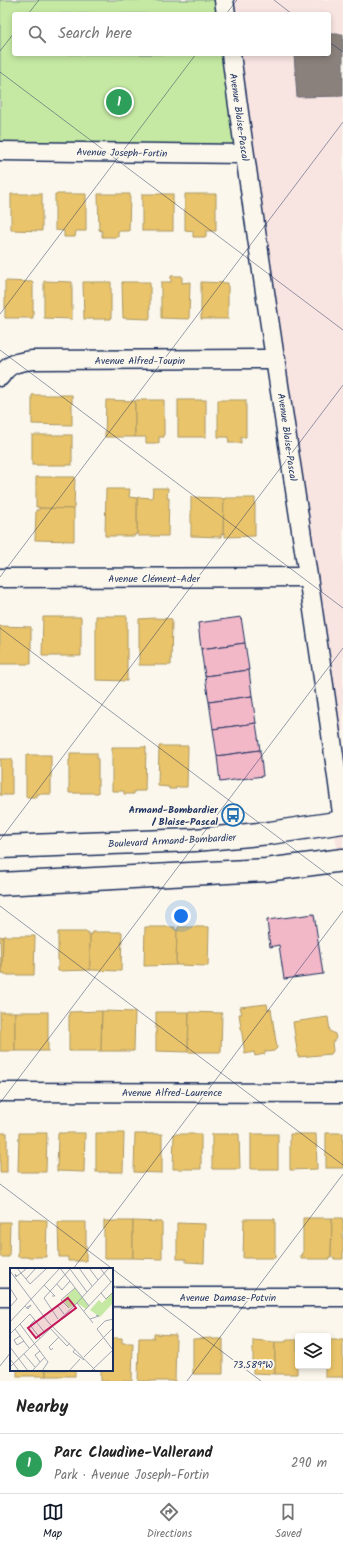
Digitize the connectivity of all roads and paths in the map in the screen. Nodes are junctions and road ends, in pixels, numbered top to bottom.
1 (224, 0) edge
2 (226, 12) edge
3 (231, 56) edge
4 (0, 151) edge
5 (244, 154) junction
6 (276, 359) junction
7 (3, 372) edge
8 (308, 577) junction
9 (0, 578) edge
10 (341, 789) edge
11 (343, 821) edge
12 (0, 847) edge
13 (343, 860) edge
14 (0, 884) edge
15 (0, 1092) edge
16 (343, 1093) edge
17 (113, 1297) edge
18 (343, 1297) edge

1 - 2 street
3 - 5 street, Avenue Blaise-Pascal
4 - 5 street, Avenue Joseph-Fortin
5 - 6 street, Avenue Blaise-Pascal
6 - 7 street, Avenue Alfred-Toupin
6 - 8 street, Avenue Blaise-Pascal
8 - 9 street, Avenue Clément-Ader
8 - 10 street, Avenue Blaise-Pascal
10 - 11 street, Avenue Blaise-Pascal
11 - 12 street, Boulevard Armand-Bombardier
13 - 14 street
15 - 16 street, Avenue Alfred-Laurence
17 - 18 street, Avenue Damase-Potvin

